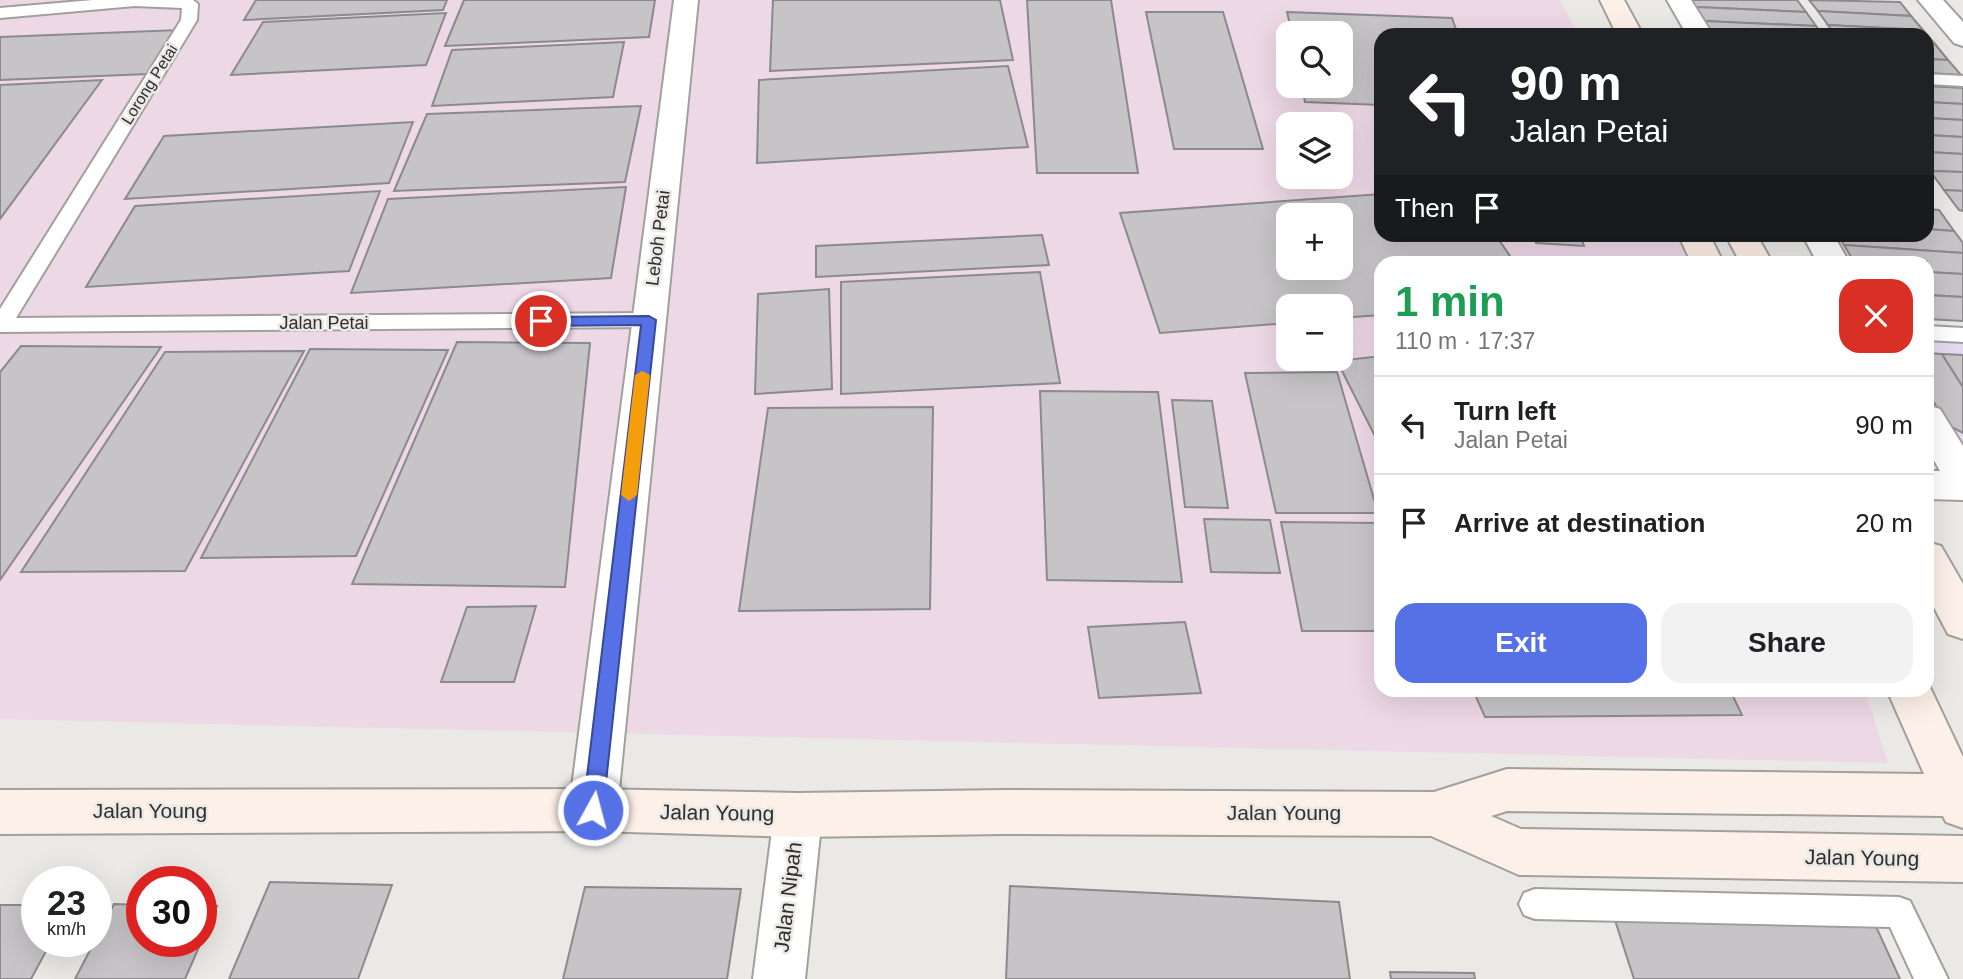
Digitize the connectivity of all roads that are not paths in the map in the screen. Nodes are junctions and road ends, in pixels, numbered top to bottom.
1 (686, 0) edge
2 (1586, 0) edge
3 (1612, 0) edge
4 (1679, 0) edge
5 (1930, 0) edge
6 (0, 13) edge
7 (1600, 28) edge
8 (1626, 28) edge
9 (1696, 28) edge
10 (1963, 38) edge
11 (1934, 79) edge
12 (1963, 81) edge
13 (649, 320) junction
14 (1, 325) edge
15 (1934, 333) edge
16 (1963, 335) edge
17 (1934, 485) edge
18 (1963, 486) edge
19 (1934, 569) edge
20 (1963, 622) edge
21 (1912, 697) edge
22 (1961, 800) edge
23 (593, 810) junction
24 (0, 812) edge
25 (1434, 814) junction
26 (798, 815) junction
27 (1963, 859) edge
28 (1535, 904) dead end
29 (779, 979) edge
30 (1931, 979) edge

1 - 13 street, Leboh Petai
2 - 7 main road
3 - 8 main road
4 - 9 street
5 - 10 street
6 - 14 lane, Lorong Petai
11 - 12 lane
13 - 14 lane, Jalan Petai
13 - 23 street, Leboh Petai
15 - 16 lane
17 - 18 street
19 - 20 main road
21 - 22 main road
22 - 25 main road, Jalan Young
23 - 24 main road, Jalan Young
23 - 26 main road, Jalan Young
25 - 26 main road, Jalan Young
25 - 27 main road, Jalan Young
26 - 29 street, Jalan Nipah
28 - 30 lane

